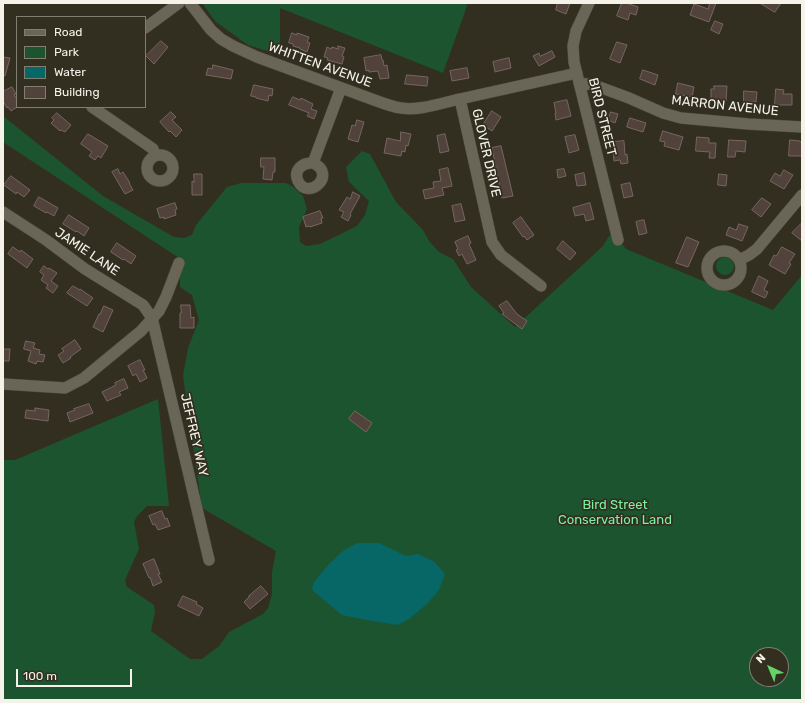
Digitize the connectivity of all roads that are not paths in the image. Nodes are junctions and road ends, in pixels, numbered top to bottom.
1 (179, 3) edge
2 (190, 3) edge
3 (589, 3) edge
4 (146, 27) edge
5 (578, 78) junction
6 (341, 88) junction
7 (460, 99) junction
8 (94, 108) edge
9 (802, 127) edge
10 (155, 156) dead end
11 (313, 163) dead end
12 (802, 195) edge
13 (3, 212) edge
14 (618, 240) dead end
15 (739, 260) dead end
16 (179, 263) dead end
17 (541, 286) dead end
18 (152, 318) junction
19 (3, 384) edge
20 (209, 560) dead end

1 - 4 street
2 - 6 street, WHITTEN AVENUE
3 - 5 street, BIRD STREET
5 - 7 street, GLOVER DRIVE
5 - 9 street, MARRON AVENUE
5 - 14 street, BIRD STREET
6 - 7 street, WHITTEN AVENUE
6 - 11 street
7 - 17 street, GLOVER DRIVE
8 - 10 street
12 - 15 street
13 - 18 street, JAMIE LANE
16 - 18 street
18 - 19 street
18 - 20 street, JEFFREY WAY

